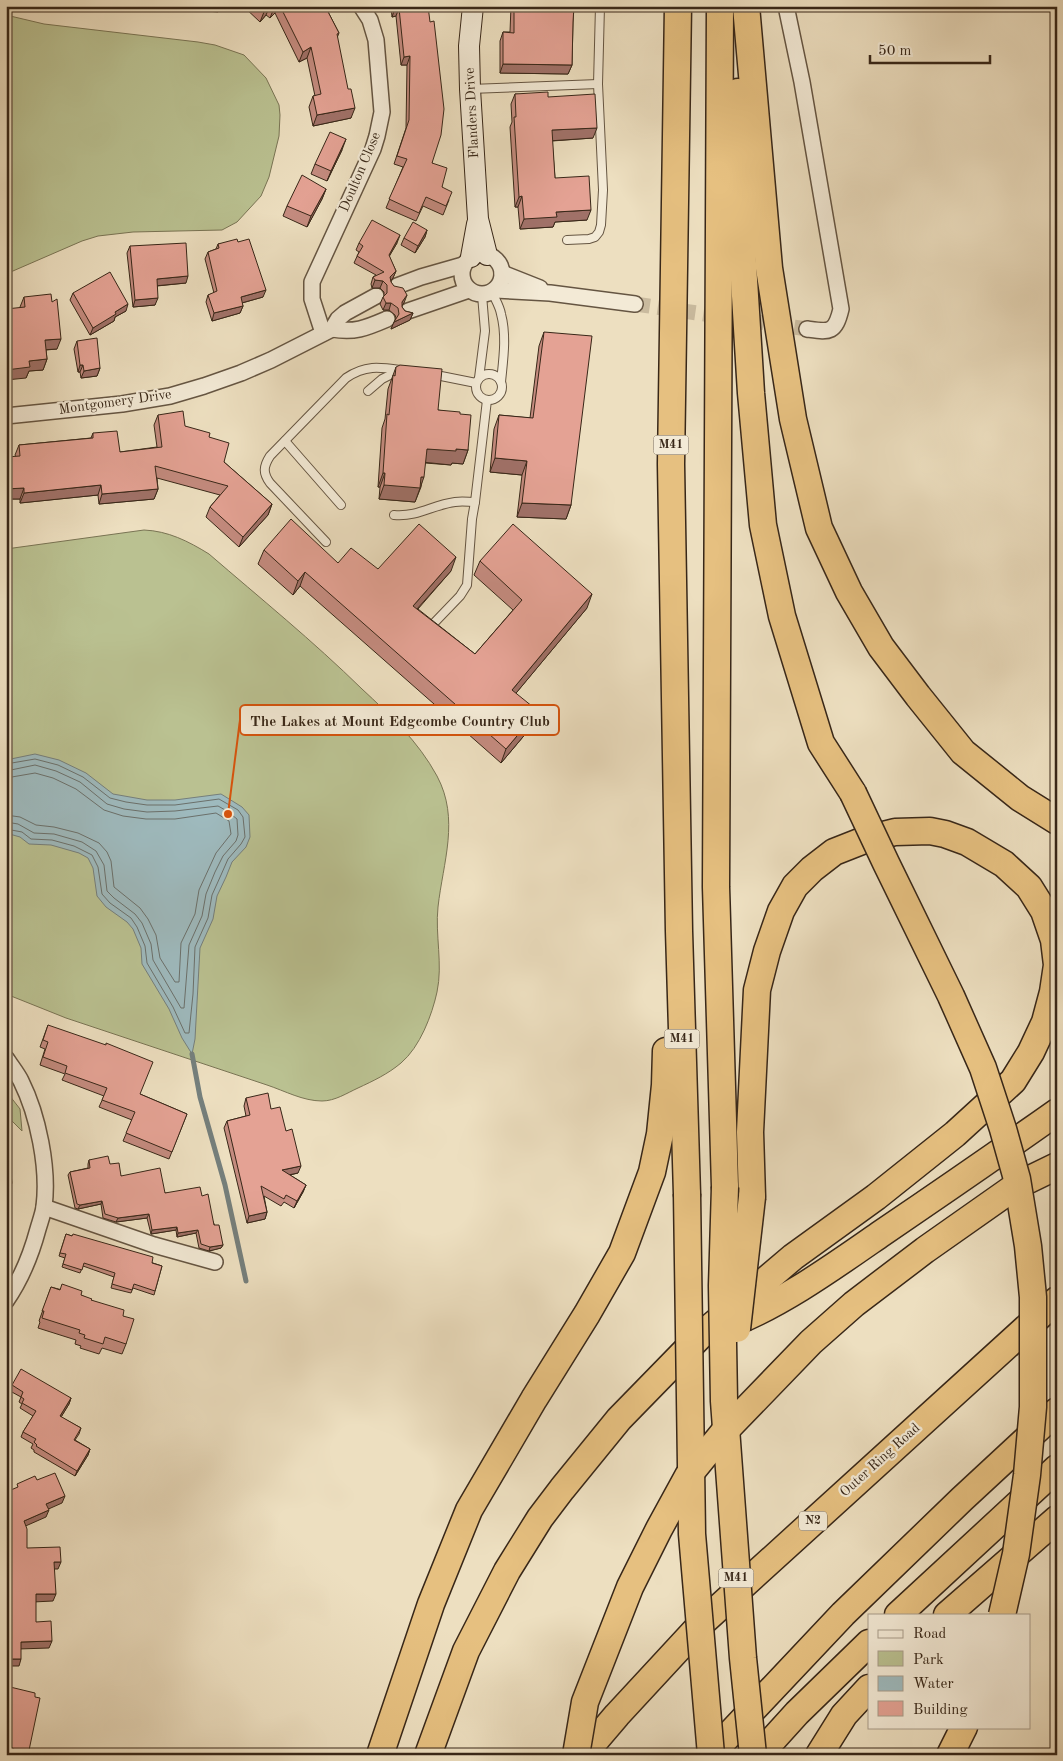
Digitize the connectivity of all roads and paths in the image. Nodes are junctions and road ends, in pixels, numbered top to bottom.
1 (361, 6) edge
2 (473, 6) edge
3 (600, 6) edge
4 (678, 6) edge
5 (720, 6) edge
6 (736, 6) edge
7 (746, 6) edge
8 (786, 6) edge
9 (598, 84) junction
10 (470, 89) junction
11 (567, 240) dead end
12 (474, 259) junction
13 (502, 273) junction
14 (397, 286) edge
15 (484, 292) junction
16 (550, 293) junction
17 (376, 296) dead end
18 (634, 304) tunnel mouth
19 (408, 310) edge
20 (387, 319) dead end
21 (807, 329) tunnel mouth
22 (328, 331) junction
23 (425, 373) edge
24 (477, 380) junction
25 (501, 382) junction
26 (368, 390) dead end
27 (487, 400) junction
28 (6, 416) edge
29 (285, 441) junction
30 (475, 502) junction
31 (341, 505) dead end
32 (394, 515) dead end
33 (326, 542) dead end
34 (435, 622) edge
35 (1057, 821) edge
36 (678, 884) junction
37 (6, 1058) edge
38 (1057, 1112) edge
39 (1057, 1166) edge
40 (44, 1207) junction
41 (215, 1262) dead end
42 (1057, 1300) edge
43 (6, 1301) edge
44 (700, 1336) junction
45 (724, 1401) junction
46 (1057, 1411) edge
47 (1057, 1468) edge
48 (1057, 1519) edge
49 (899, 1614) edge
50 (948, 1614) edge
51 (1002, 1614) edge
52 (868, 1644) edge
53 (868, 1689) edge
54 (964, 1728) edge
55 (380, 1755) edge
56 (428, 1755) edge
57 (576, 1755) edge
58 (583, 1755) edge
59 (710, 1755) edge
60 (753, 1755) edge
61 (759, 1755) edge
62 (820, 1755) edge
63 (950, 1755) edge

1 - 22 street, Doulton Close
2 - 10 street, Flanders Drive
3 - 9 lane
4 - 36 highway, M41
5 - 45 highway, M41, bridge
6 - 51 highway, bridge
7 - 35 highway
8 - 21 street
9 - 10 lane
9 - 11 lane
10 - 12 street, Flanders Drive
12 - 13 street
12 - 14 street
12 - 15 street
13 - 15 street
13 - 16 street
15 - 16 street
15 - 19 street
15 - 24 lane
15 - 25 lane
16 - 18 street
17 - 22 street, Montgomery Drive
20 - 22 street, Montgomery Drive
22 - 28 street, Montgomery Drive
23 - 24 lane
24 - 25 lane
24 - 27 lane
25 - 27 lane
26 - 29 lane
27 - 30 lane
29 - 31 lane
29 - 33 lane
30 - 32 lane
30 - 34 lane
36 - 55 highway
36 - 59 highway, M41, bridge
37 - 40 street
38 - 44 highway
39 - 57 highway, bridge
40 - 41 street
40 - 43 street
42 - 58 highway, Outer Ring Road / N2
44 - 45 highway, bridge
44 - 56 highway
45 - 60 highway, M41, bridge
46 - 59 highway
47 - 49 highway
48 - 50 highway
52 - 61 highway
53 - 62 highway
54 - 63 highway

